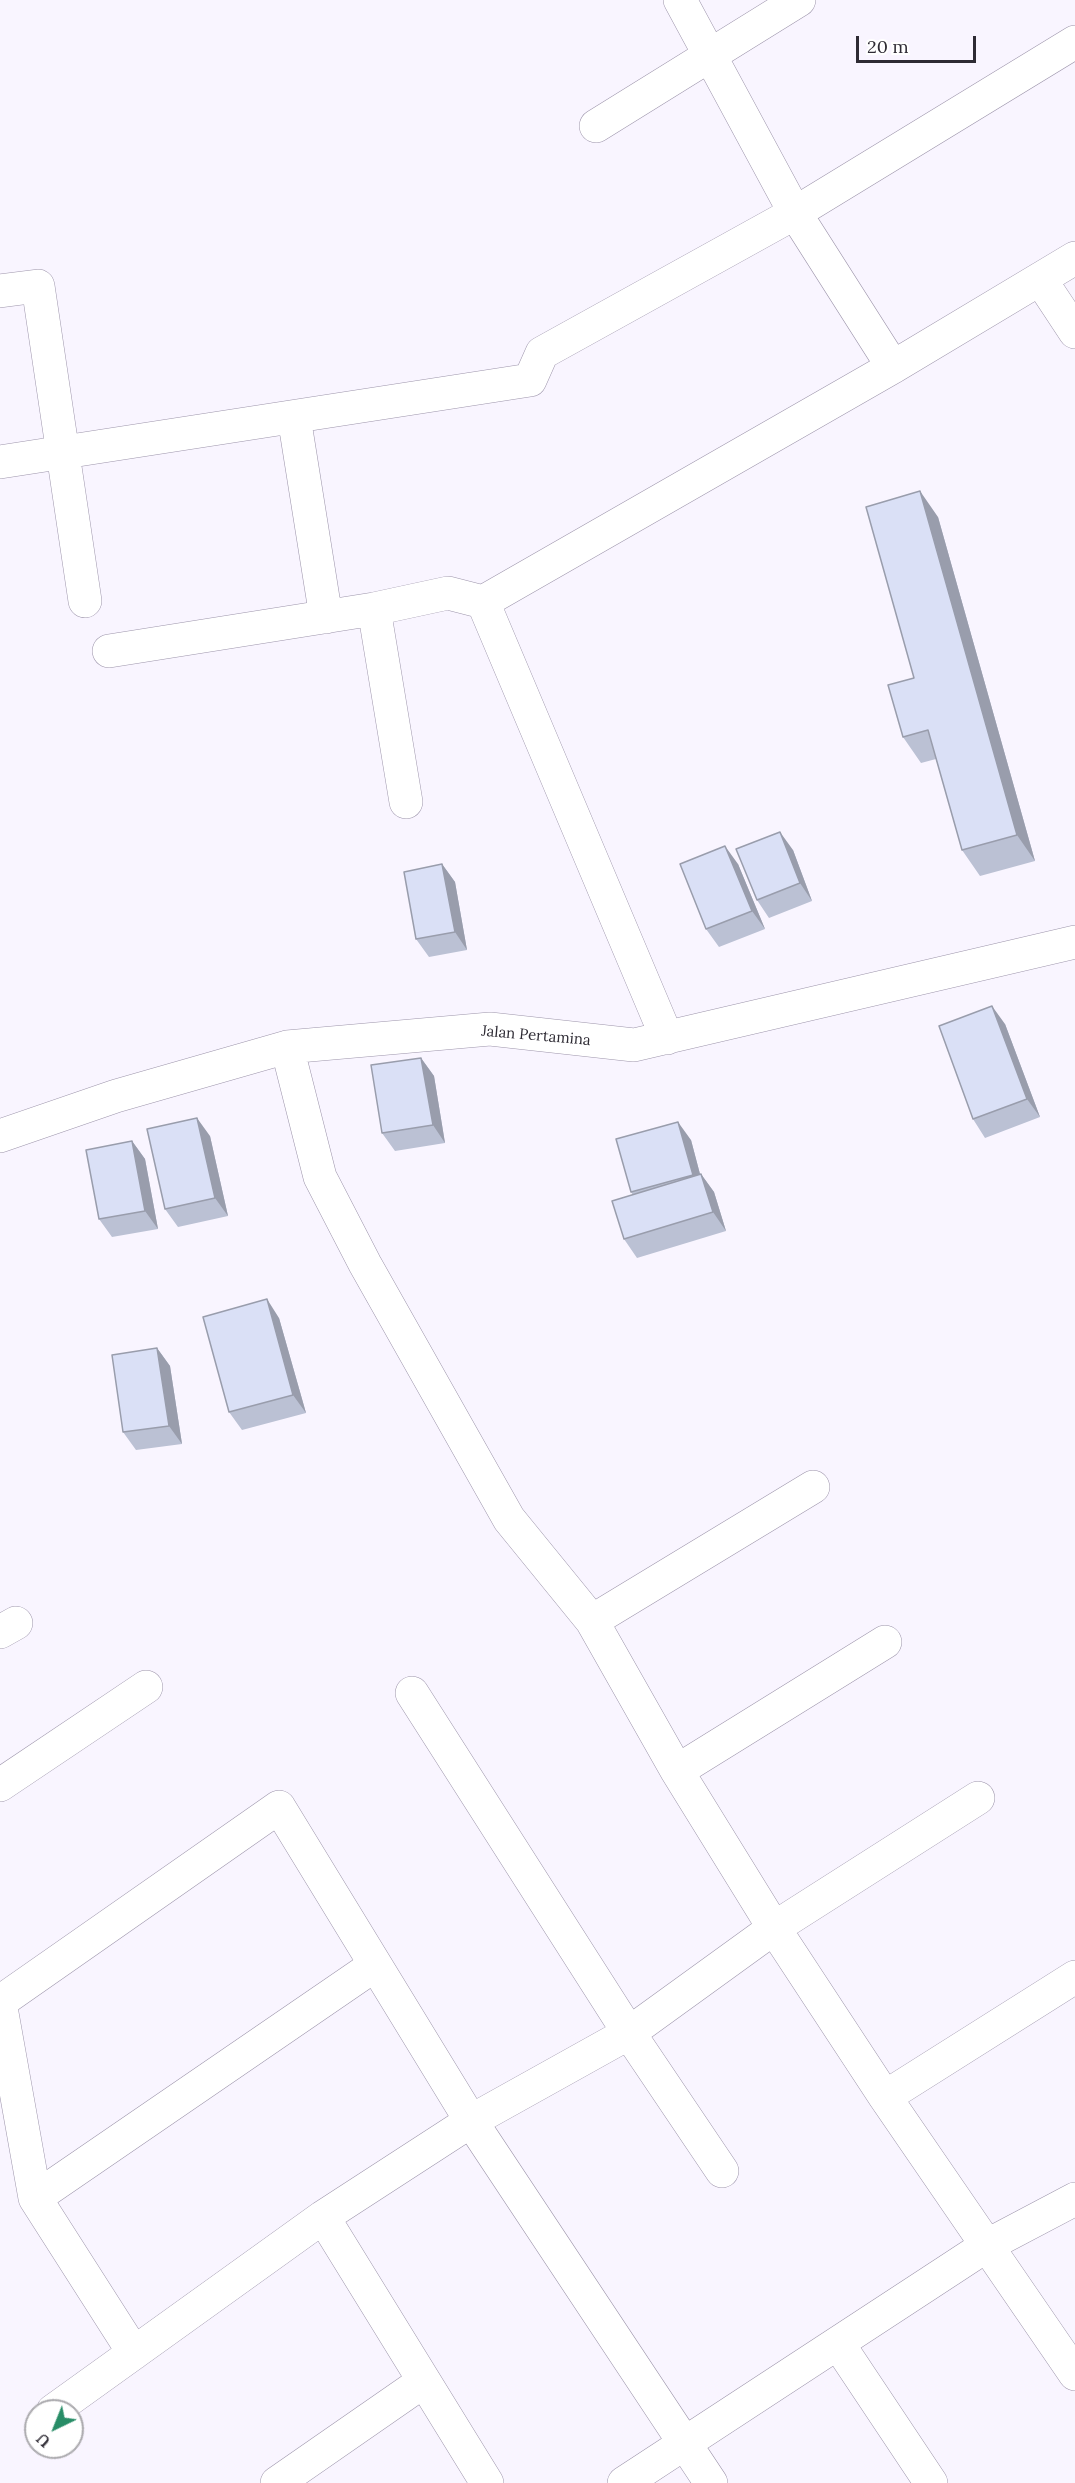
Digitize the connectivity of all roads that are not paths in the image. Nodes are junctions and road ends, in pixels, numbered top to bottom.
1 (680, 0) edge
2 (799, 0) edge
3 (1075, 42) edge
4 (710, 55) junction
5 (596, 126) dead end
6 (795, 213) junction
7 (1075, 258) edge
8 (1040, 279) junction
9 (0, 291) edge
10 (1075, 332) edge
11 (893, 367) junction
12 (294, 417) junction
13 (63, 452) junction
14 (0, 462) edge
15 (85, 601) dead end
16 (483, 602) junction
17 (374, 609) junction
18 (326, 616) junction
19 (109, 651) dead end
20 (405, 802) dead end
21 (1075, 942) edge
22 (667, 1038) junction
23 (287, 1047) junction
24 (0, 1136) edge
25 (813, 1487) dead end
26 (591, 1620) junction
27 (885, 1642) dead end
28 (146, 1687) dead end
29 (412, 1693) dead end
30 (677, 1771) junction
31 (0, 1785) edge
32 (978, 1798) dead end
33 (774, 1928) junction
34 (375, 1965) junction
35 (1075, 1977) edge
36 (629, 2032) junction
37 (885, 2097) junction
38 (471, 2121) junction
39 (722, 2171) dead end
40 (35, 2198) junction
41 (1075, 2199) edge
42 (323, 2217) junction
43 (986, 2246) junction
44 (839, 2344) junction
45 (134, 2353) junction
46 (1075, 2374) edge
47 (424, 2381) junction
48 (70, 2399) edge
49 (684, 2444) junction
50 (277, 2483) edge
51 (487, 2483) edge
52 (624, 2483) edge
53 (711, 2483) edge
54 (932, 2483) edge

1 - 4 street
2 - 4 street
3 - 6 street
4 - 5 street
4 - 6 street
6 - 11 street
6 - 12 street
7 - 8 street
8 - 10 street
8 - 11 street
9 - 13 street
11 - 16 street
12 - 13 street
12 - 18 street
13 - 14 street
13 - 15 street
16 - 17 street
16 - 22 street
17 - 18 street
17 - 20 street
18 - 19 street
21 - 22 street, Jalan Pertamina
22 - 23 street, Jalan Pertamina
23 - 24 street, Jalan Pertamina
23 - 26 street
25 - 26 street
26 - 30 street
27 - 30 street
28 - 31 street
29 - 36 street
30 - 33 street
32 - 33 street
33 - 36 street
33 - 37 street
34 - 38 street
34 - 40 street
34 - 40 street
35 - 37 street
36 - 38 street
36 - 39 street
37 - 43 street
38 - 42 street
38 - 49 street
40 - 45 street
41 - 43 street
42 - 45 street
42 - 47 street
43 - 44 street
43 - 46 street
44 - 49 street
44 - 54 street
45 - 48 street
47 - 50 street
47 - 51 street
49 - 52 street
49 - 53 street

